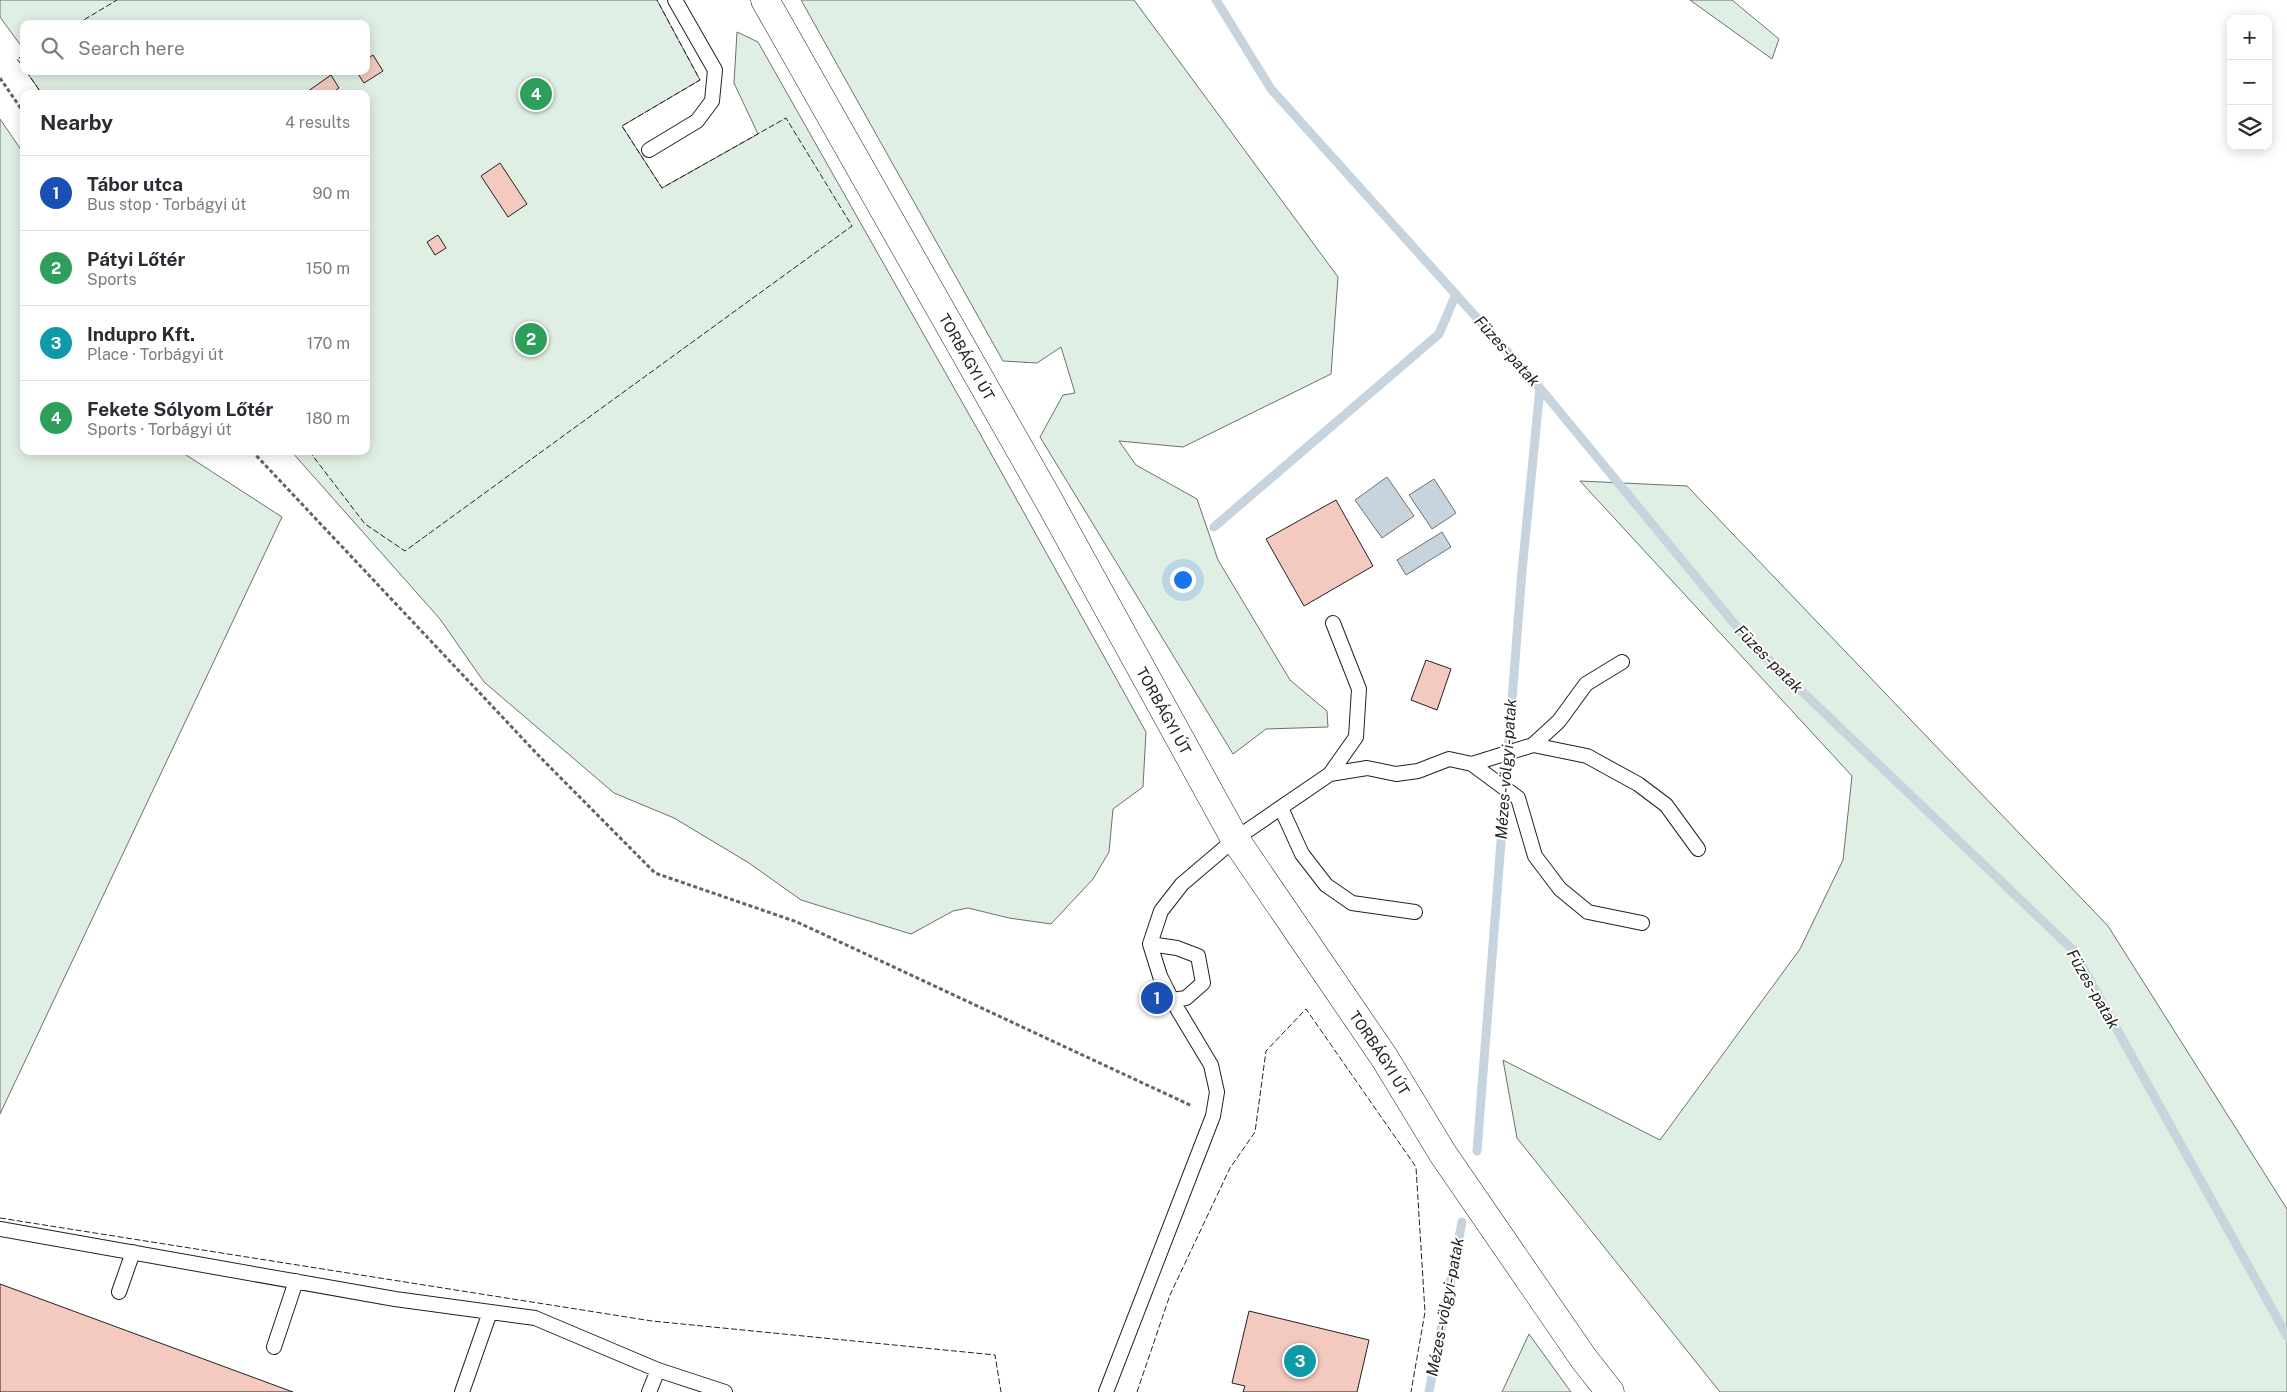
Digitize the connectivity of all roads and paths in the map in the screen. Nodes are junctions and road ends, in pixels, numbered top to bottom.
1 (676, 0) edge
2 (765, 0) edge
3 (0, 78) edge
4 (20, 106) edge
5 (649, 150) dead end
6 (256, 455) edge
7 (1333, 623) dead end
8 (1622, 662) dead end
9 (1534, 745) junction
10 (1472, 764) junction
11 (1330, 774) junction
12 (1281, 808) junction
13 (1235, 839) junction
14 (1698, 849) dead end
15 (1415, 912) dead end
16 (1642, 923) dead end
17 (1150, 944) junction
18 (1172, 1000) junction
19 (1214, 1116) junction
20 (0, 1228) edge
21 (133, 1252) junction
22 (296, 1281) junction
23 (119, 1292) dead end
24 (490, 1312) junction
25 (274, 1347) dead end
26 (658, 1370) junction
27 (462, 1392) edge
28 (649, 1392) edge
29 (725, 1392) edge
30 (1106, 1392) edge
31 (1610, 1392) edge

1 - 5 lane
2 - 13 street, TORBÁGYI ÚT
3 - 4 path
6 - 19 path
7 - 11 lane
8 - 9 lane
9 - 10 lane
9 - 14 lane
10 - 11 lane
10 - 16 lane
11 - 12 lane
12 - 13 lane
12 - 15 lane
13 - 17 lane
13 - 31 street, TORBÁGYI ÚT
17 - 18 lane
17 - 18 lane
18 - 19 lane
19 - 30 lane
20 - 21 lane
21 - 22 lane
21 - 23 lane
22 - 24 lane
22 - 25 lane
24 - 26 lane
24 - 27 lane
26 - 28 lane
26 - 29 lane

